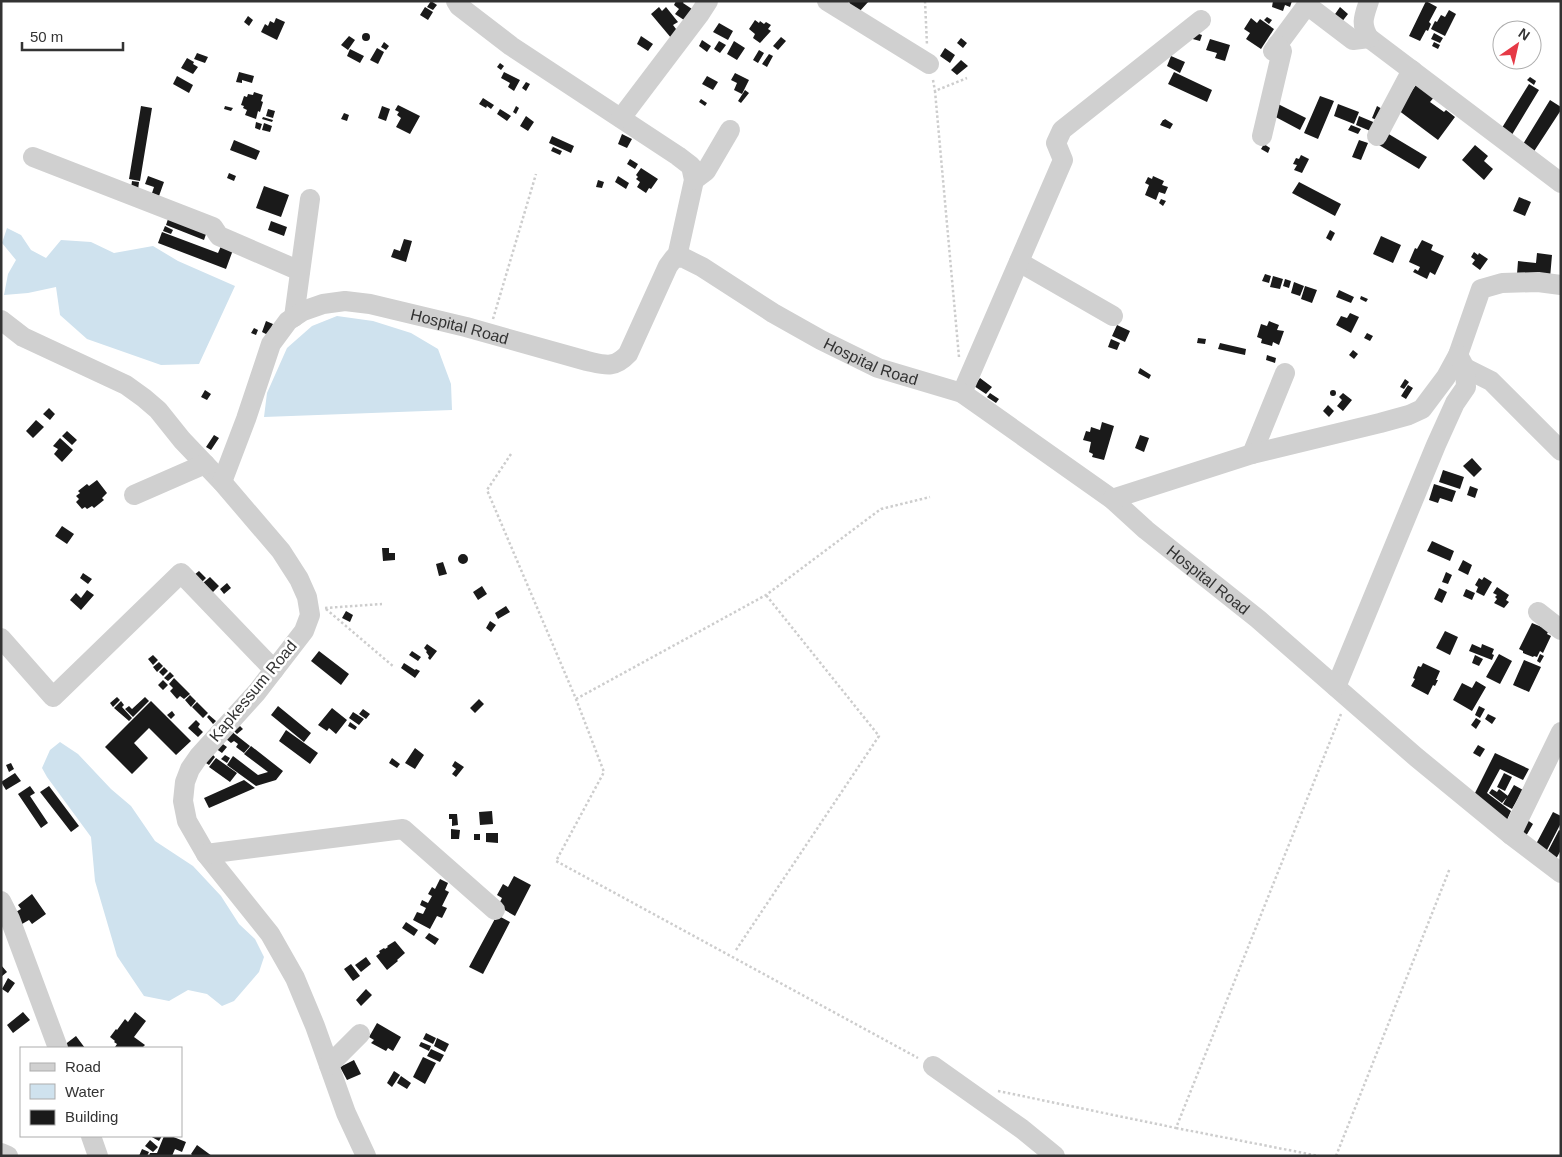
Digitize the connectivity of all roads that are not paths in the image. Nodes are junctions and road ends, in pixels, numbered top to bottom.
1 (456, 1) edge
2 (708, 1) edge
3 (827, 1) edge
4 (1369, 1) edge
5 (1201, 20) dead end
6 (1369, 38) junction
7 (928, 64) dead end
8 (1412, 70) junction
9 (621, 118) junction
10 (730, 130) dead end
11 (1262, 136) dead end
12 (1377, 136) dead end
13 (33, 158) dead end
14 (694, 180) junction
15 (1561, 183) edge
16 (310, 199) dead end
17 (677, 257) junction
18 (1019, 262) junction
19 (300, 270) junction
20 (1561, 285) edge
21 (1113, 316) dead end
22 (294, 317) junction
23 (6, 329) edge
24 (1461, 362) junction
25 (1285, 373) dead end
26 (962, 393) junction
27 (1561, 451) edge
28 (1252, 454) junction
29 (205, 464) junction
30 (222, 482) junction
31 (134, 495) dead end
32 (1112, 499) junction
33 (1538, 612) dead end
34 (1561, 630) edge
35 (1, 638) edge
36 (274, 670) junction
37 (1342, 691) junction
38 (1561, 732) edge
39 (1511, 834) junction
40 (206, 854) junction
41 (1561, 873) edge
42 (1, 901) edge
43 (494, 910) dead end
44 (360, 1034) dead end
45 (58, 1047) edge
46 (328, 1065) junction
47 (933, 1066) road end
48 (91, 1137) edge
49 (1, 1153) edge
50 (8, 1156) edge
51 (98, 1156) edge
52 (366, 1156) edge
53 (1055, 1156) edge

1 - 9 street
2 - 9 street
3 - 7 street
4 - 6 street
5 - 18 street
6 - 8 street
6 - 11 street
8 - 12 street
8 - 15 street
9 - 14 street
10 - 14 street
13 - 19 street
14 - 17 street
16 - 19 street
17 - 22 street, Hospital Road
17 - 26 street, Hospital Road
18 - 21 street
18 - 26 street
19 - 22 street
20 - 24 street
22 - 30 street, Hospital Road
23 - 29 street, Kapkessum Road
24 - 27 street
24 - 28 street
24 - 37 street
25 - 28 street
26 - 32 street, Hospital Road
28 - 32 street
29 - 30 street, Kapkessum Road
29 - 31 street
30 - 36 street, Kapkessum Road
32 - 37 street, Hospital Road
33 - 34 street
35 - 36 street
36 - 40 street, Kapkessum Road
37 - 39 street, Hospital Road
38 - 39 street
39 - 41 street, Hospital Road
40 - 43 street
40 - 46 street, Kapkessum Road
42 - 45 street
44 - 46 street
46 - 52 street, Kapkessum Road
47 - 53 street
48 - 51 street
49 - 50 street

